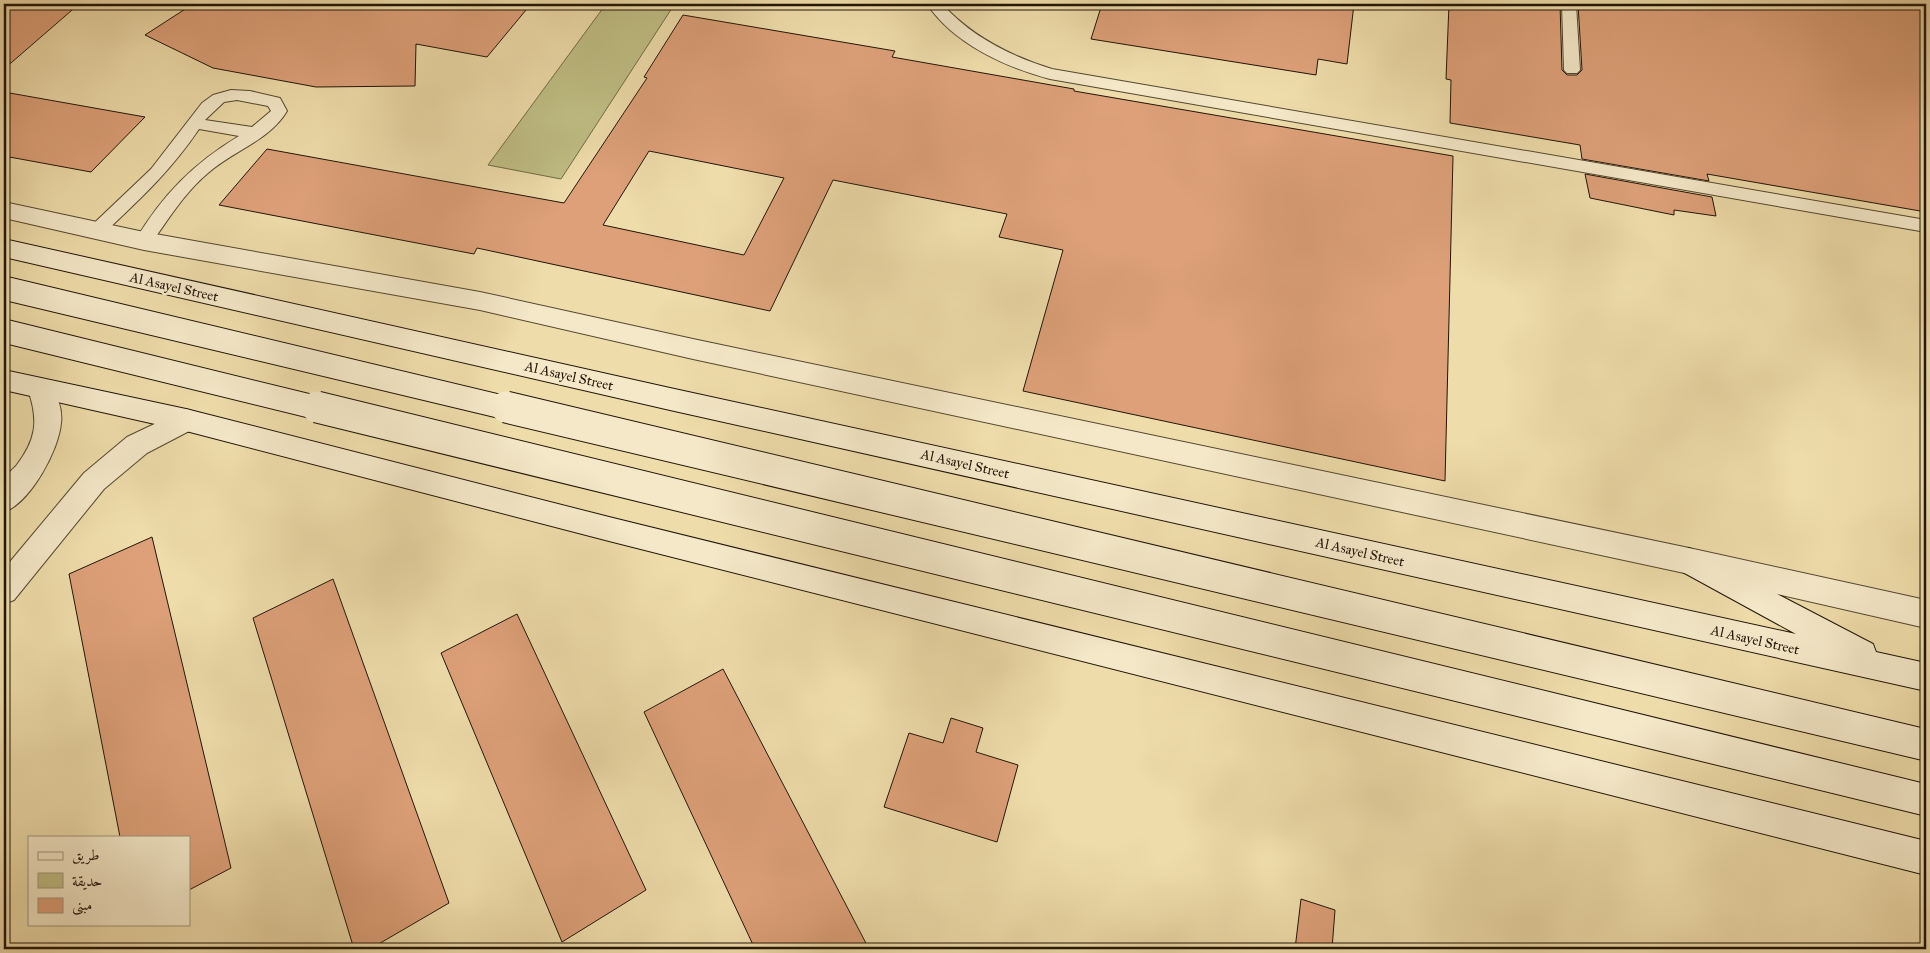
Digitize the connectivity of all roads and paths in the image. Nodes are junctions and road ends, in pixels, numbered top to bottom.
1 (934, 4) edge
2 (1570, 4) edge
3 (1572, 70) dead end
4 (194, 123) junction
5 (253, 133) junction
6 (4, 210) edge
7 (1926, 226) edge
8 (96, 231) junction
9 (144, 241) junction
10 (4, 248) edge
11 (4, 288) edge
12 (4, 331) edge
13 (4, 380) edge
14 (41, 390) junction
15 (186, 420) junction
16 (4, 500) edge
17 (1688, 561) junction
18 (4, 591) edge
19 (1926, 614) edge
20 (1892, 670) junction
21 (1926, 678) edge
22 (1926, 745) edge
23 (1926, 800) edge
24 (1926, 858) edge

1 - 7 lane
2 - 3 lane
4 - 5 lane
4 - 5 lane
4 - 8 lane
5 - 9 lane
6 - 8 street
8 - 9 street
9 - 17 street
10 - 20 street, Al Asayel Street
11 - 22 street, bridge
12 - 23 street, bridge
13 - 14 street
14 - 15 street
14 - 16 street
15 - 18 street
15 - 24 street
17 - 19 street
17 - 20 street
20 - 21 street, Al Asayel Street

